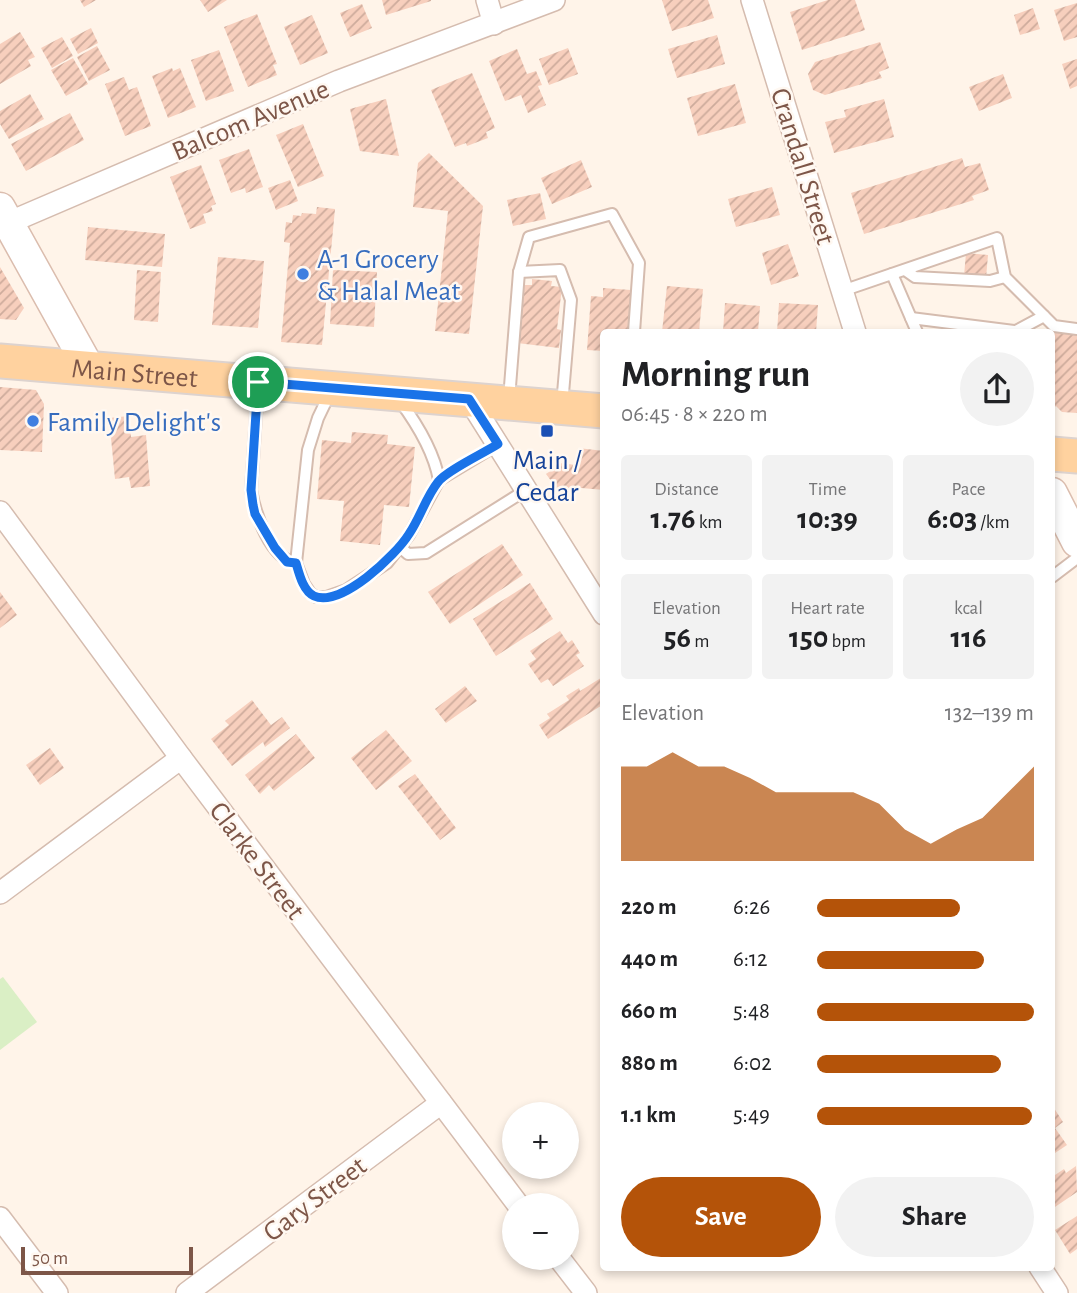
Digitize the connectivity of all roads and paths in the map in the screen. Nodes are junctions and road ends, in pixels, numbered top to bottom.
1 (487, 0) edge
2 (554, 0) edge
3 (752, 0) edge
4 (494, 24) junction
5 (4, 215) edge
6 (905, 270) junction
7 (519, 272) junction
8 (892, 274) junction
9 (1004, 276) junction
10 (842, 291) junction
11 (1044, 316) junction
12 (911, 318) junction
13 (635, 329) edge
14 (854, 329) edge
15 (916, 329) edge
16 (992, 329) edge
17 (1020, 329) edge
18 (1077, 329) edge
19 (0, 361) edge
20 (89, 368) junction
21 (258, 382) junction
22 (333, 388) junction
23 (390, 393) junction
24 (469, 399) junction
25 (508, 403) junction
26 (562, 408) junction
27 (600, 411) edge
28 (498, 444) junction
29 (1055, 454) edge
30 (1077, 456) edge
31 (439, 480) junction
32 (526, 490) junction
33 (1055, 499) edge
34 (0, 512) edge
35 (1077, 541) edge
36 (400, 547) junction
37 (1077, 558) edge
38 (296, 563) junction
39 (1055, 575) edge
40 (600, 608) edge
41 (181, 758) junction
42 (0, 893) edge
43 (441, 1102) junction
44 (509, 1193) edge
45 (0, 1218) edge
46 (568, 1270) edge
47 (1043, 1271) edge
48 (57, 1293) edge
49 (187, 1293) edge
50 (586, 1293) edge
51 (1058, 1293) edge

1 - 4 street
2 - 4 street, Balcom Avenue
3 - 10 street, Crandall Street
4 - 5 street, Balcom Avenue
5 - 20 street
6 - 8 lane
6 - 9 lane
6 - 9 lane
7 - 13 lane
7 - 25 lane
7 - 26 lane
8 - 10 lane
8 - 12 lane
9 - 11 lane
10 - 14 street, Crandall Street
11 - 17 lane
11 - 18 lane
12 - 15 lane
12 - 16 lane
19 - 20 main road, Main Street
20 - 21 main road, Main Street
21 - 22 main road, Main Street
21 - 38 lane
22 - 23 main road, Main Street
22 - 38 lane
23 - 24 main road, Main Street
23 - 31 lane
24 - 25 main road, Main Street
24 - 28 street
25 - 26 main road, Main Street
26 - 27 main road, Main Street
28 - 31 lane
28 - 32 street
29 - 30 main road
31 - 36 lane
32 - 36 lane
32 - 40 street
33 - 35 street
34 - 41 street, Clarke Street
36 - 38 lane
37 - 39 lane
41 - 42 street
41 - 43 street, Clarke Street
43 - 44 street, Clarke Street
43 - 49 street, Gary Street
45 - 48 street
46 - 50 street
47 - 51 street

